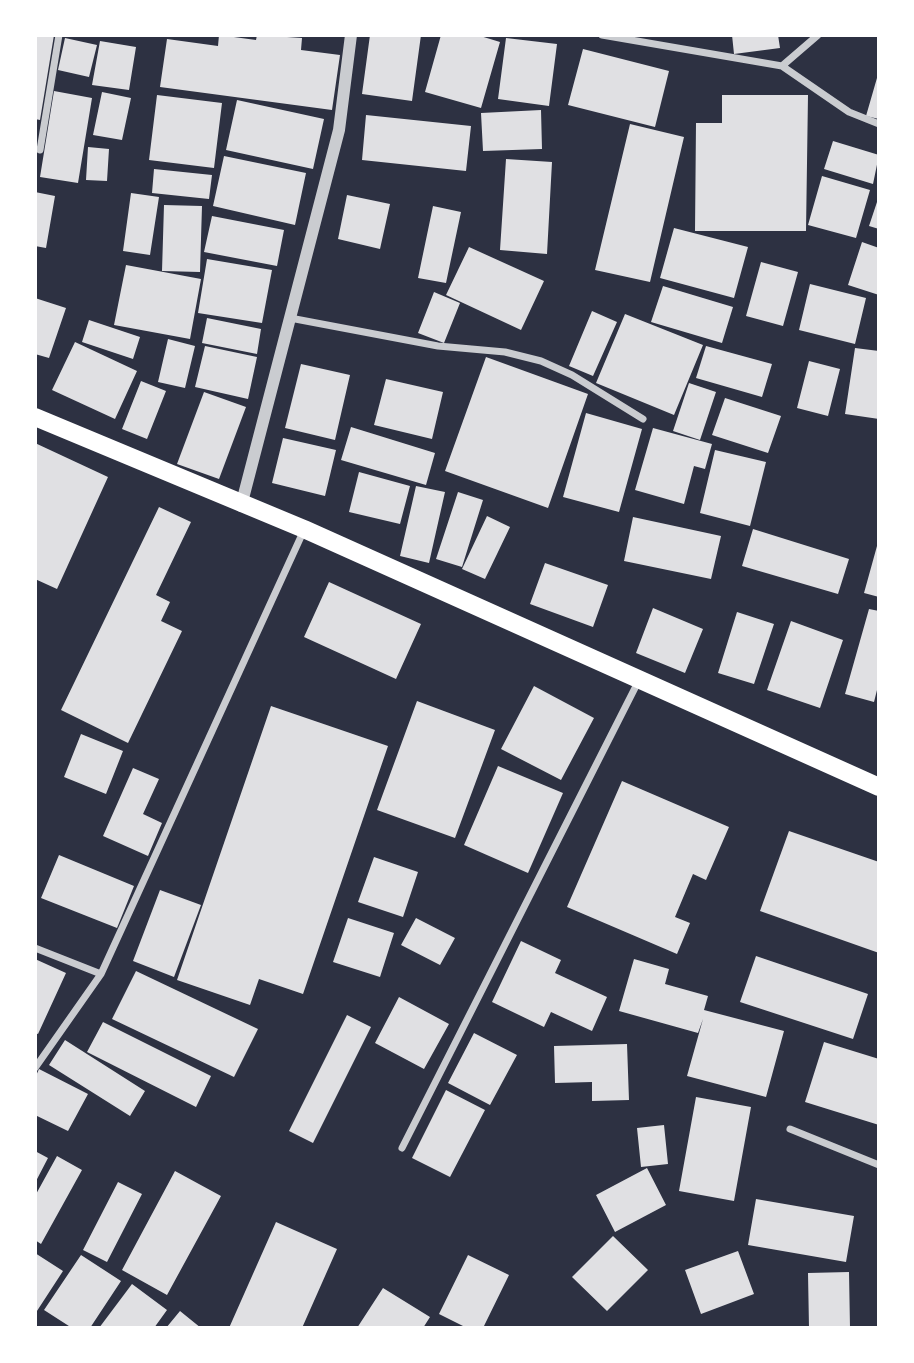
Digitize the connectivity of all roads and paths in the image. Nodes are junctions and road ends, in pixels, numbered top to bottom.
1 (59, 35) edge
2 (351, 35) edge
3 (601, 35) edge
4 (818, 35) edge
5 (782, 66) junction
6 (879, 124) edge
7 (40, 150) dead end
8 (290, 318) junction
9 (35, 417) edge
10 (643, 419) dead end
11 (241, 506) junction
12 (304, 529) junction
13 (639, 679) junction
14 (879, 787) edge
15 (35, 948) edge
16 (101, 974) junction
17 (35, 1068) edge
18 (790, 1129) dead end
19 (402, 1148) dead end
20 (879, 1165) edge

1 - 7 street
2 - 8 street
3 - 5 street
4 - 5 street
5 - 6 street
8 - 10 street
8 - 11 street
9 - 11 main road
11 - 12 main road
12 - 13 main road
12 - 16 street
13 - 14 main road
13 - 19 street
15 - 16 street
16 - 17 street
18 - 20 street

